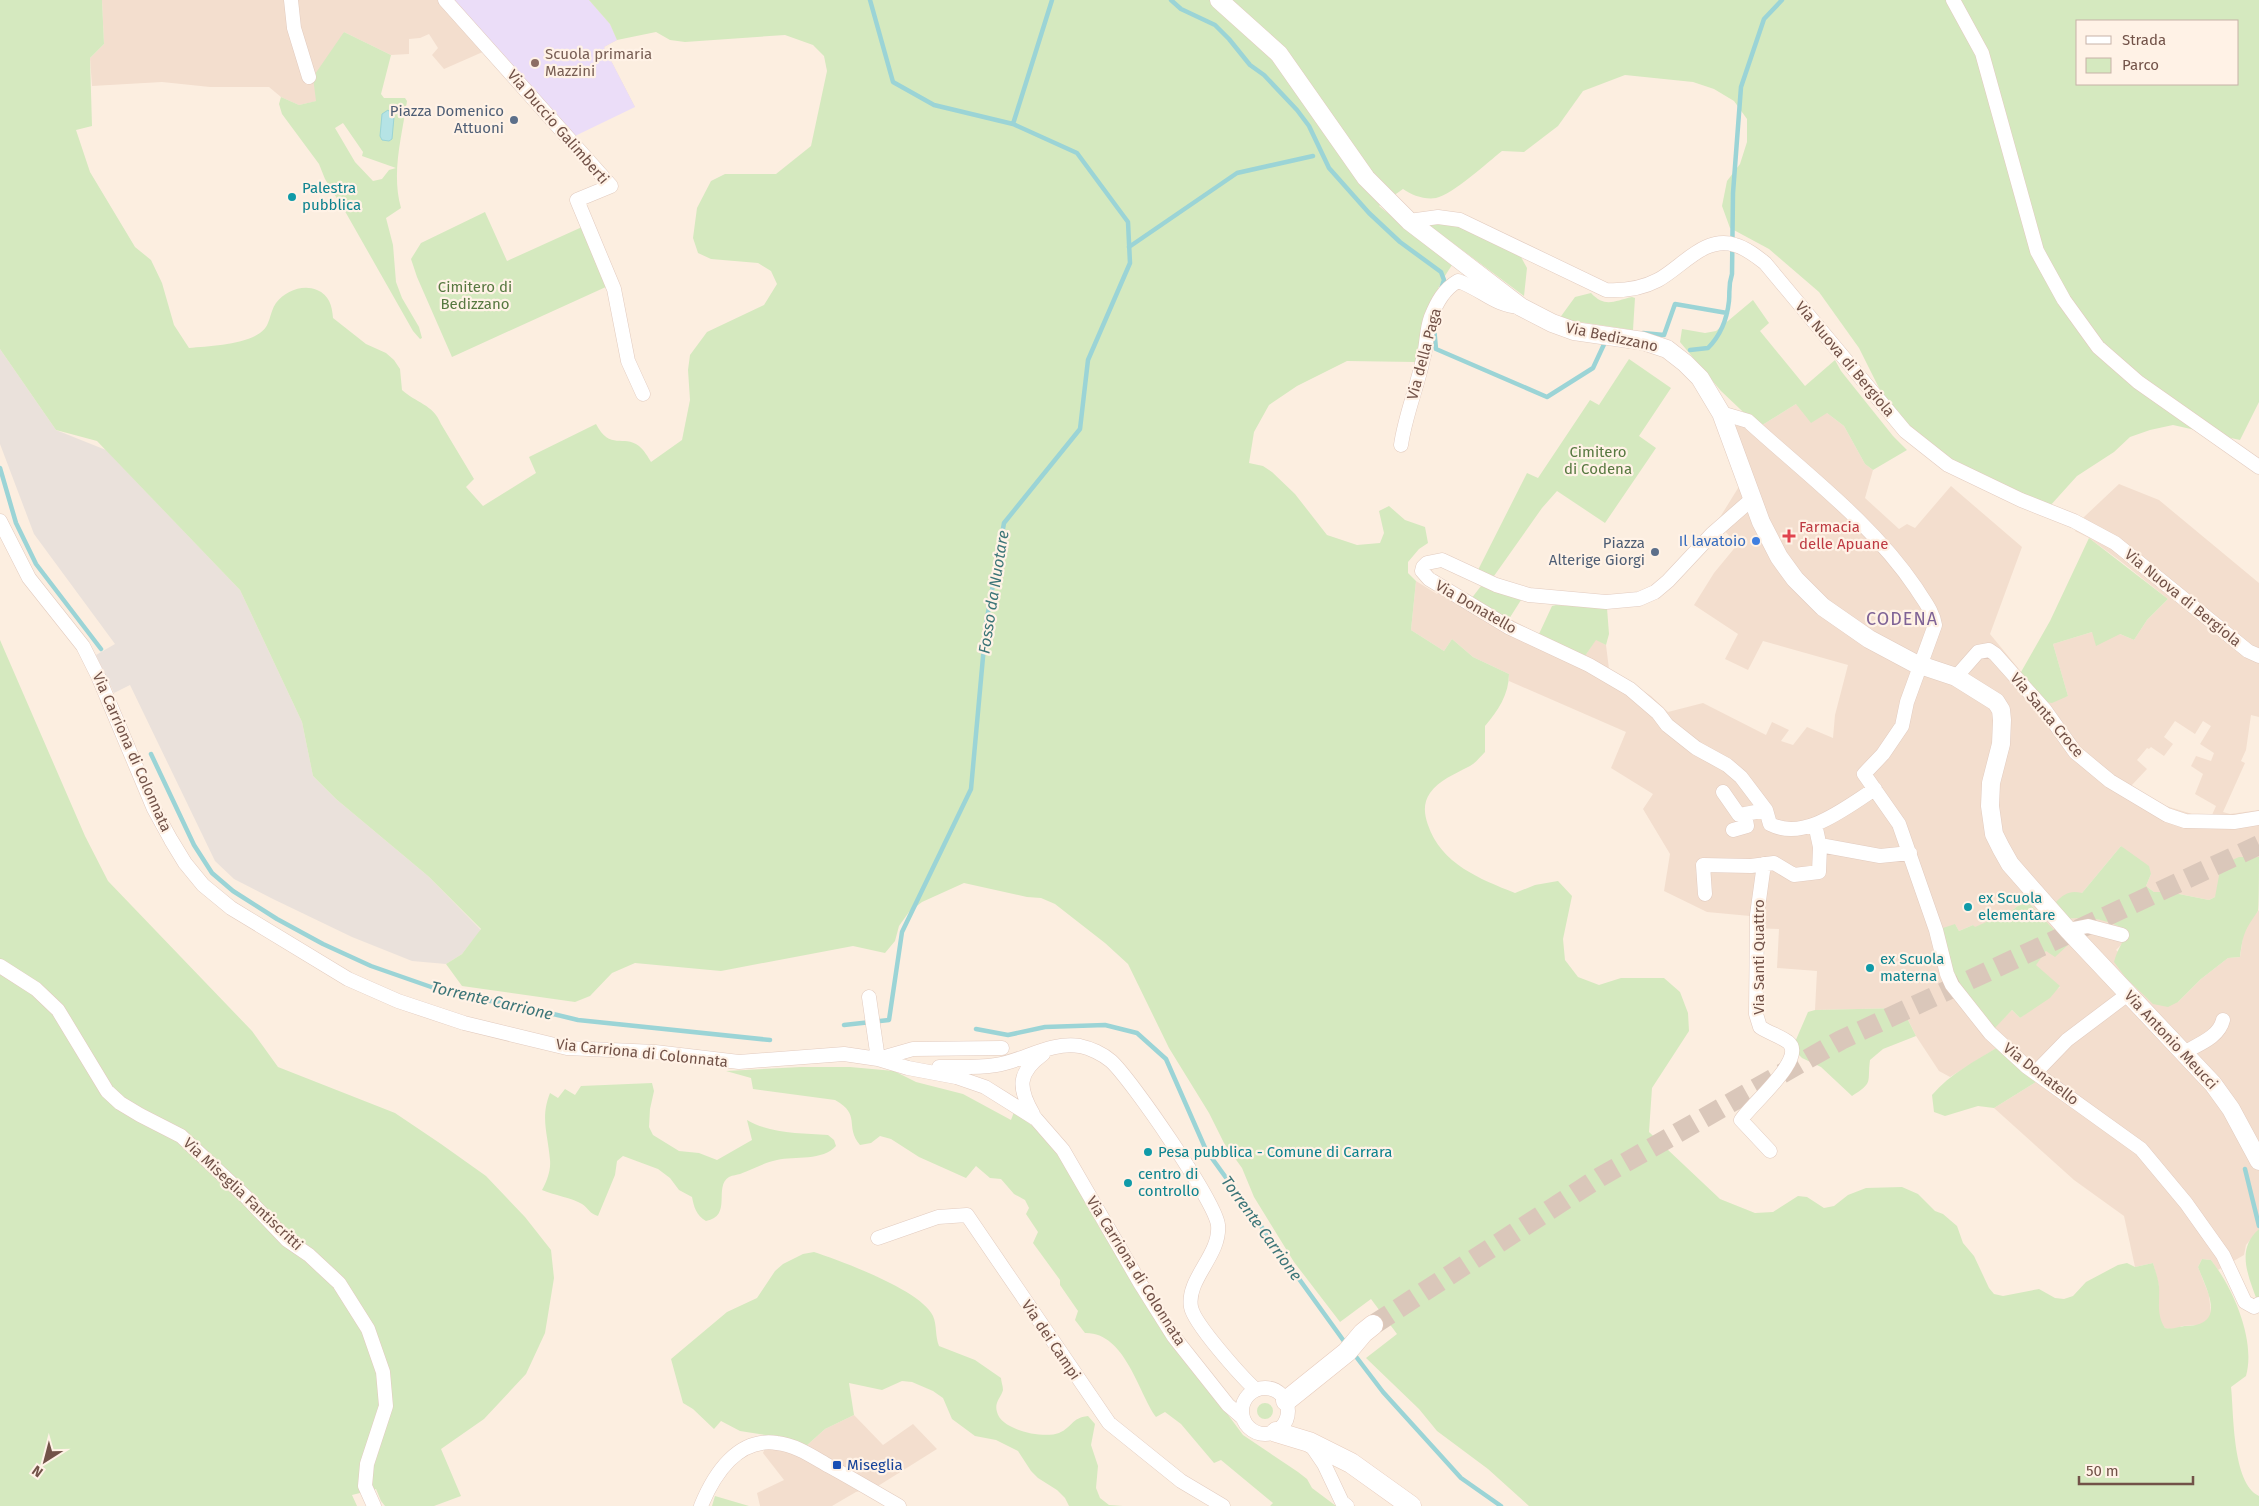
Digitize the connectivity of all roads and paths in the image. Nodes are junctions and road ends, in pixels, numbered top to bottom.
1 (291, 0) edge
2 (445, 0) edge
3 (1219, 0) edge
4 (1953, 0) edge
5 (309, 77) dead end
6 (1409, 221) junction
7 (1522, 307) junction
8 (643, 394) dead end
9 (1721, 413) junction
10 (1401, 445) dead end
11 (2259, 467) edge
12 (1752, 499) junction
13 (0, 521) edge
14 (2259, 656) edge
15 (1917, 664) junction
16 (1956, 677) junction
17 (1875, 789) junction
18 (1723, 792) dead end
19 (1766, 810) junction
20 (1745, 814) junction
21 (2259, 818) edge
22 (1815, 824) junction
23 (1733, 830) dead end
24 (1820, 845) junction
25 (1910, 853) junction
26 (1764, 864) junction
27 (1704, 894) dead end
28 (2068, 930) junction
29 (2122, 935) dead end
30 (0, 966) edge
31 (2128, 994) junction
32 (869, 997) dead end
33 (2223, 1020) dead end
34 (1002, 1048) dead end
35 (1052, 1048) junction
36 (2185, 1052) junction
37 (878, 1059) junction
38 (908, 1068) junction
39 (2036, 1072) junction
40 (1036, 1118) junction
41 (1770, 1151) dead end
42 (2259, 1160) edge
43 (878, 1238) dead end
44 (2259, 1304) edge
45 (1368, 1329) tunnel mouth
46 (1256, 1390) junction
47 (1282, 1411) junction
48 (1243, 1418) junction
49 (1309, 1442) junction
50 (374, 1506) edge
51 (701, 1506) edge
52 (900, 1506) edge
53 (1223, 1506) edge
54 (1347, 1506) edge
55 (1411, 1506) edge

1 - 5 street
2 - 8 street, Via Duccio Galimberti
3 - 6 street, Via Bedizzano
4 - 11 street
6 - 7 street, Via Bedizzano
6 - 14 street, Via Nuova di Bergiola
7 - 9 street, Via Bedizzano
7 - 10 street, Via della Paga
9 - 12 street, Via Bedizzano
9 - 15 street
12 - 15 street, Via Bedizzano
12 - 19 street, Via Donatello
13 - 37 street, Via Carriona di Colonnata
15 - 16 street, Via Antonio Meucci
15 - 17 street, Via Donatello
16 - 21 street, Via Santa Croce
16 - 28 street, Via Antonio Meucci
17 - 22 street
17 - 25 street, Via Donatello
18 - 20 street
19 - 20 street
19 - 22 street
20 - 23 street
22 - 24 street
24 - 25 street
24 - 26 street
25 - 39 street, Via Donatello
26 - 27 street
26 - 41 street, Via Santi Quattro
28 - 29 street
28 - 31 street, Via Antonio Meucci
30 - 50 street, Via Miseglia Fantiscritti
31 - 36 street, Via Antonio Meucci
31 - 39 street
32 - 37 street
33 - 36 street
34 - 37 street
35 - 38 street, Via Carriona di Colonnata
35 - 40 street, Via Carriona di Colonnata
35 - 46 street, Via Carriona di Colonnata
36 - 42 street, Via Antonio Meucci
37 - 38 street, Via Carriona di Colonnata
38 - 40 street, Via Carriona di Colonnata
39 - 44 street, Via Donatello
40 - 48 street, Via Carriona di Colonnata
43 - 53 street, Via dei Campi
45 - 47 main road
46 - 47 street, Via Carriona di Colonnata
46 - 48 street
47 - 48 street, Via Carriona di Colonnata
47 - 49 main road, Via Carriona di Colonnata
49 - 54 street
49 - 55 main road, Via Carriona di Colonnata
51 - 52 street

